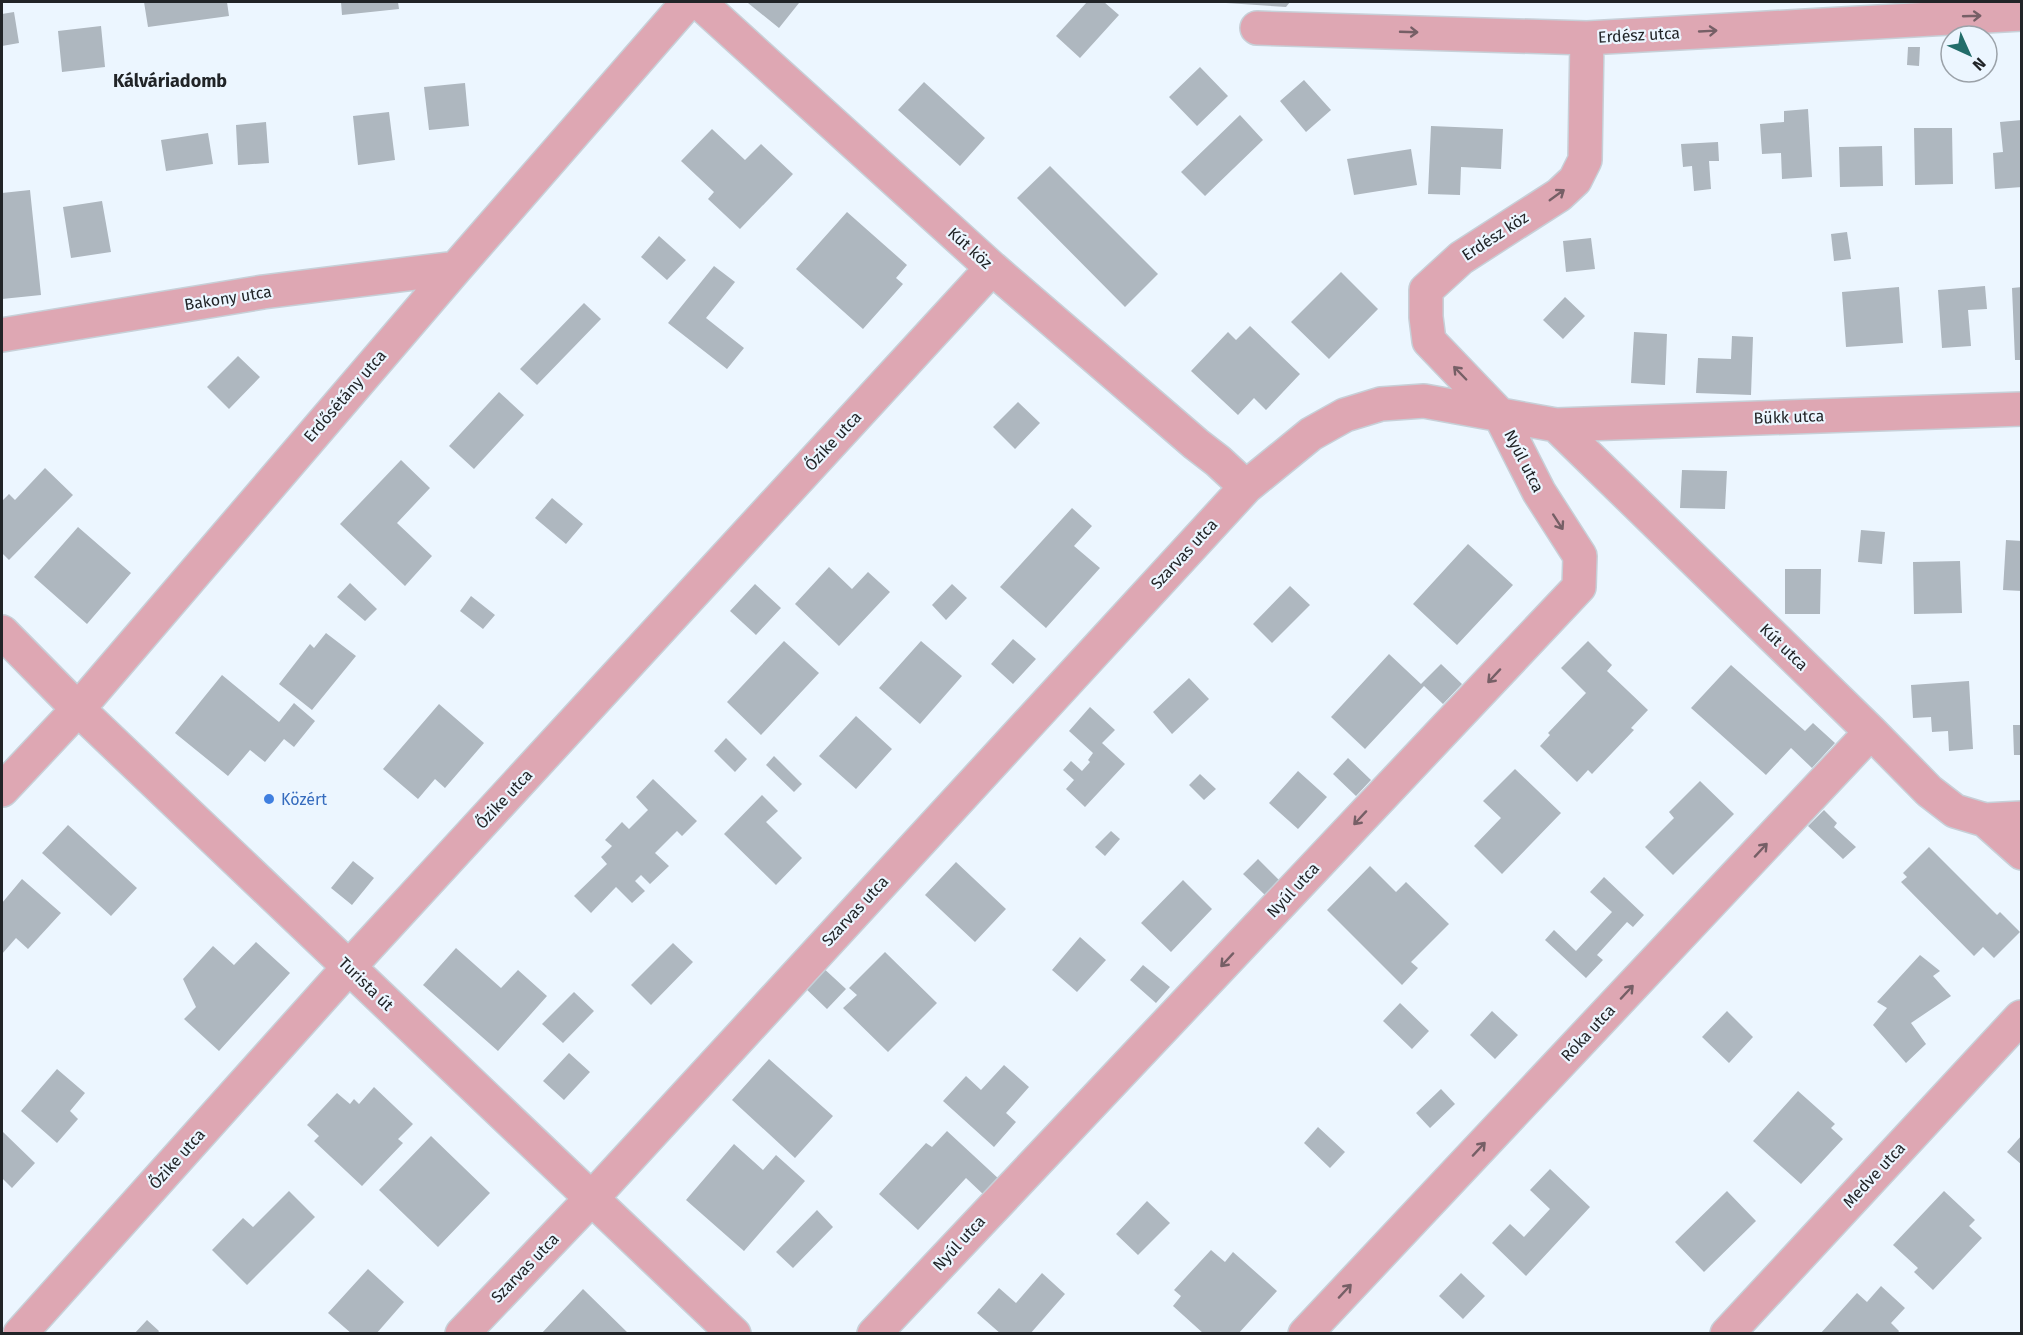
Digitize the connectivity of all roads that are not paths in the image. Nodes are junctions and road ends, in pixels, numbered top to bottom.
1 (688, 2) edge
2 (699, 2) edge
3 (1923, 10) edge
4 (2022, 14) edge
5 (1349, 16) edge
6 (1257, 28) dead end
7 (1587, 38) junction
8 (456, 268) junction
9 (992, 268) junction
10 (2, 335) edge
11 (2022, 409) edge
12 (1500, 415) junction
13 (1556, 425) junction
14 (1246, 487) junction
15 (2, 632) edge
16 (78, 709) junction
17 (1872, 732) junction
18 (2, 790) edge
19 (2022, 818) edge
20 (1985, 820) junction
21 (2022, 854) edge
22 (349, 967) junction
23 (2021, 1017) edge
24 (591, 1198) junction
25 (20, 1334) edge
26 (462, 1334) edge
27 (734, 1334) edge
28 (874, 1334) edge
29 (1305, 1334) edge
30 (1727, 1334) edge

1 - 8 street, Erdősétány utca
2 - 9 street, Kút köz
3 -> 4 street, Erdész utca
7 -> 3 street, Erdész utca
5 - 6 street, Erdész utca
5 -> 7 street, Erdész utca
12 -> 7 street, Erdész köz
8 - 10 street, Bakony utca
8 - 16 street, Erdősétány utca
9 - 14 street, Kút köz
9 - 22 street, Őzike utca
11 - 13 street, Bükk utca
12 - 13 street, Bükk utca
12 - 14 street, Szarvas utca
12 -> 28 street, Nyúl utca
13 - 17 street, Kút utca
14 - 24 street, Szarvas utca
15 - 16 street, Turista út
16 - 18 street, Erdősétány utca
16 - 22 street, Turista út
17 - 20 street, Kút utca
29 -> 17 street, Róka utca
19 - 20 street
20 - 21 street, Kút utca
22 - 24 street, Turista út
22 - 25 street, Őzike utca
23 - 30 street, Medve utca
24 - 26 street, Szarvas utca
24 - 27 street, Turista út

